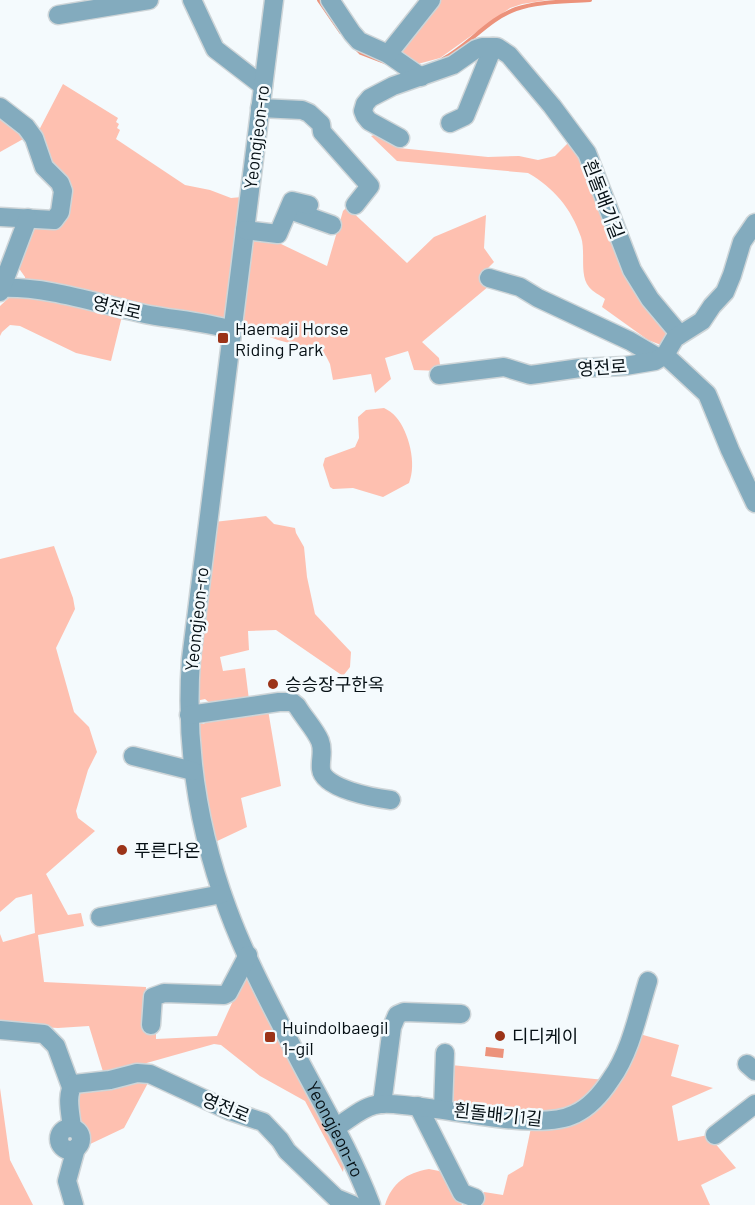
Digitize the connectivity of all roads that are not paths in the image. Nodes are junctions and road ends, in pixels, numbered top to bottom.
1 (149, 0) edge
2 (192, 0) edge
3 (274, 0) edge
4 (330, 0) edge
5 (431, 0) edge
6 (58, 15) dead end
7 (493, 47) junction
8 (388, 54) junction
9 (421, 77) junction
10 (263, 86) junction
11 (0, 107) edge
12 (260, 108) junction
13 (450, 123) dead end
14 (400, 138) dead end
15 (309, 205) dead end
16 (355, 205) dead end
17 (288, 209) junction
18 (0, 217) edge
19 (28, 218) junction
20 (755, 222) edge
21 (332, 225) dead end
22 (244, 230) junction
23 (489, 278) dead end
24 (1, 289) edge
25 (232, 330) junction
26 (678, 336) junction
27 (662, 357) junction
28 (439, 375) dead end
29 (755, 503) edge
30 (189, 715) junction
31 (133, 756) dead end
32 (194, 771) junction
33 (391, 800) dead end
34 (222, 894) junction
35 (100, 917) dead end
36 (248, 955) junction
37 (648, 981) dead end
38 (461, 1014) dead end
39 (151, 1025) dead end
40 (0, 1030) edge
41 (445, 1053) dead end
42 (71, 1087) junction
43 (382, 1104) junction
44 (755, 1104) edge
45 (418, 1107) junction
46 (443, 1109) junction
47 (335, 1128) junction
48 (715, 1135) dead end
49 (476, 1198) dead end
50 (74, 1205) edge
51 (353, 1205) edge
52 (371, 1205) edge

1 - 6 street
2 - 10 street
3 - 10 street, Yeongjeon-ro
4 - 8 street
5 - 8 street
7 - 9 street
7 - 13 street
7 - 26 street, 흰돌배기길
8 - 9 street
9 - 14 street
10 - 12 street, Yeongjeon-ro
11 - 19 street
12 - 16 street
12 - 22 street, Yeongjeon-ro
15 - 17 street
17 - 21 street
17 - 22 street
18 - 19 street
19 - 24 street, 영전로
20 - 26 street
22 - 25 street, Yeongjeon-ro
23 - 27 street
24 - 25 street, 영전로
25 - 30 street, Yeongjeon-ro
26 - 27 street
27 - 28 street, 영전로
27 - 29 street
30 - 32 street, Yeongjeon-ro
30 - 33 street
31 - 32 street
32 - 34 street, Yeongjeon-ro
34 - 35 street
34 - 36 street, Yeongjeon-ro
36 - 39 street
36 - 47 street, Yeongjeon-ro
37 - 46 street, 흰돌배기1길
38 - 43 street
40 - 42 street
41 - 46 street, 흰돌배기1길
42 - 50 street
42 - 51 street, 영전로
43 - 45 street, 흰돌배기1길
43 - 47 street, 흰돌배기1길
44 - 48 street
45 - 46 street, 흰돌배기1길
45 - 49 street, 흰돌배기1길
47 - 52 street, Yeongjeon-ro

